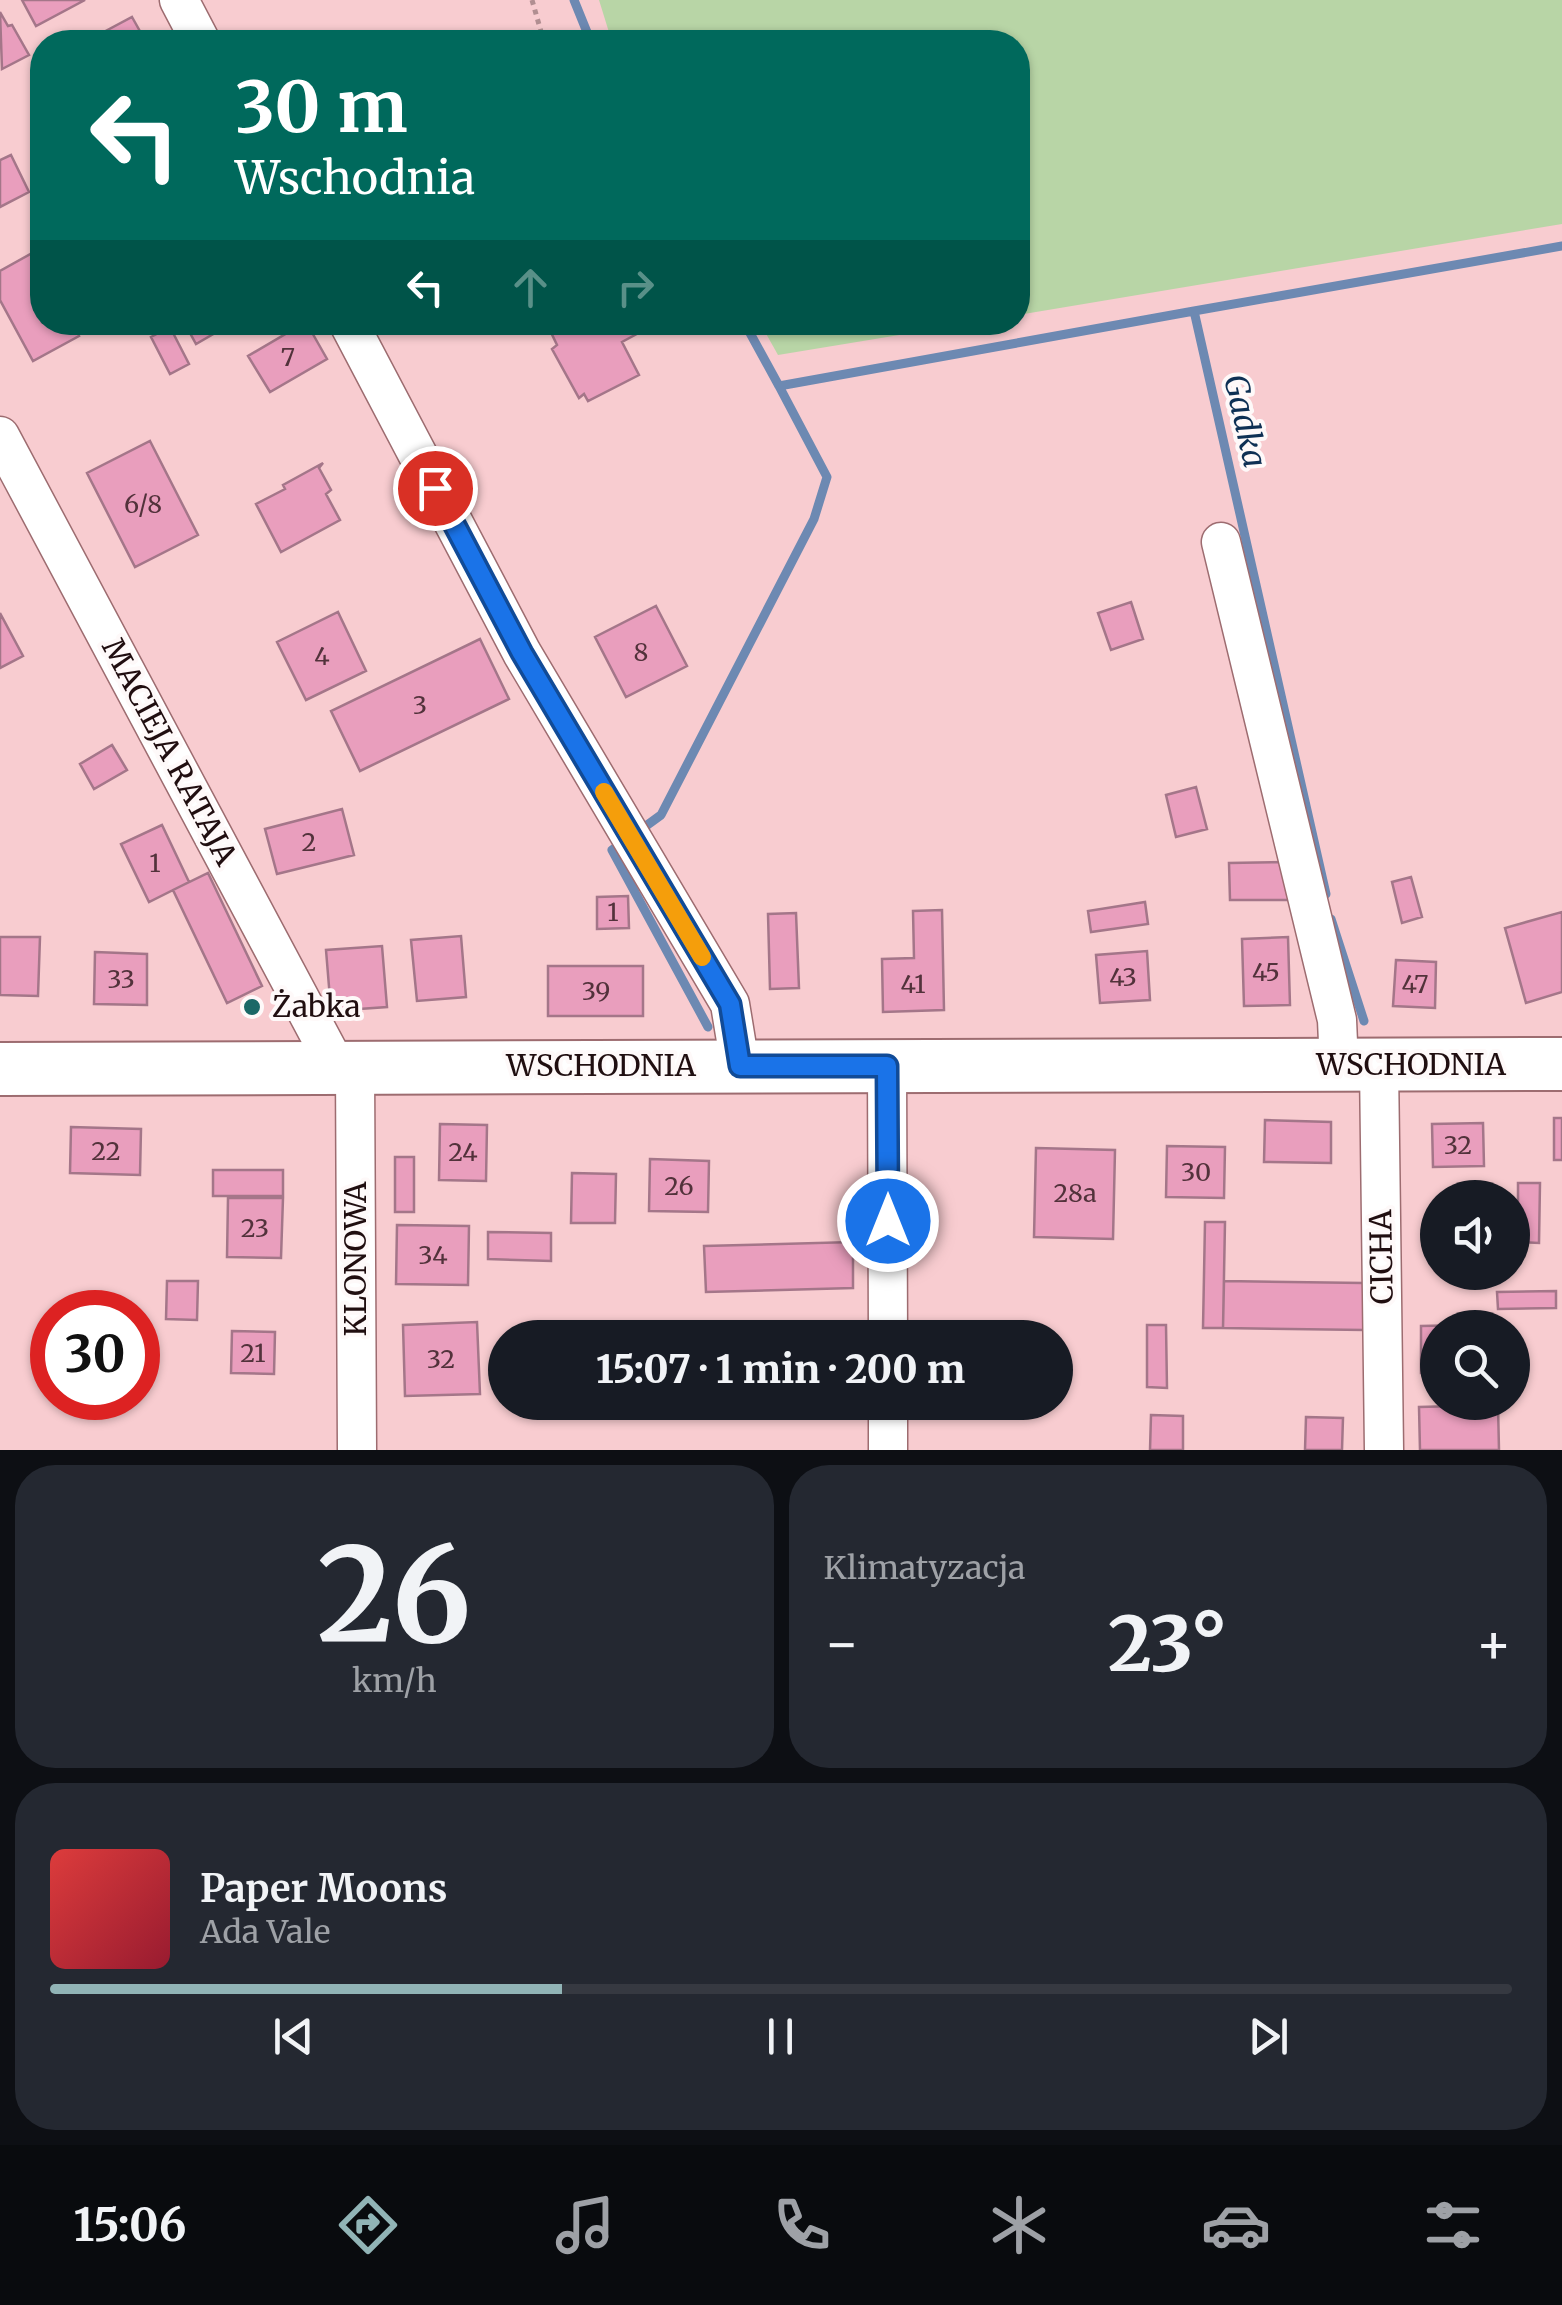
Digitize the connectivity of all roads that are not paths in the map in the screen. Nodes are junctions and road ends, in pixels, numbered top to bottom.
1 (179, 0) edge
2 (195, 30) edge
3 (355, 335) edge
4 (0, 436) edge
5 (1221, 542) dead end
6 (1562, 1064) edge
7 (1359, 1065) junction
8 (740, 1066) junction
9 (887, 1066) junction
10 (346, 1068) junction
11 (0, 1069) edge
12 (888, 1320) edge
13 (888, 1420) edge
14 (358, 1450) edge
15 (888, 1450) edge
16 (1384, 1450) edge

1 - 2 street
3 - 8 street
4 - 10 street, MACIEJA RATAJA
5 - 7 street, CICHA
6 - 7 street, WSCHODNIA
7 - 9 street, WSCHODNIA
7 - 16 street, CICHA
8 - 9 street, WSCHODNIA
8 - 10 street, WSCHODNIA
9 - 12 street
10 - 11 street, WSCHODNIA
10 - 14 street, KLONOWA
13 - 15 street

